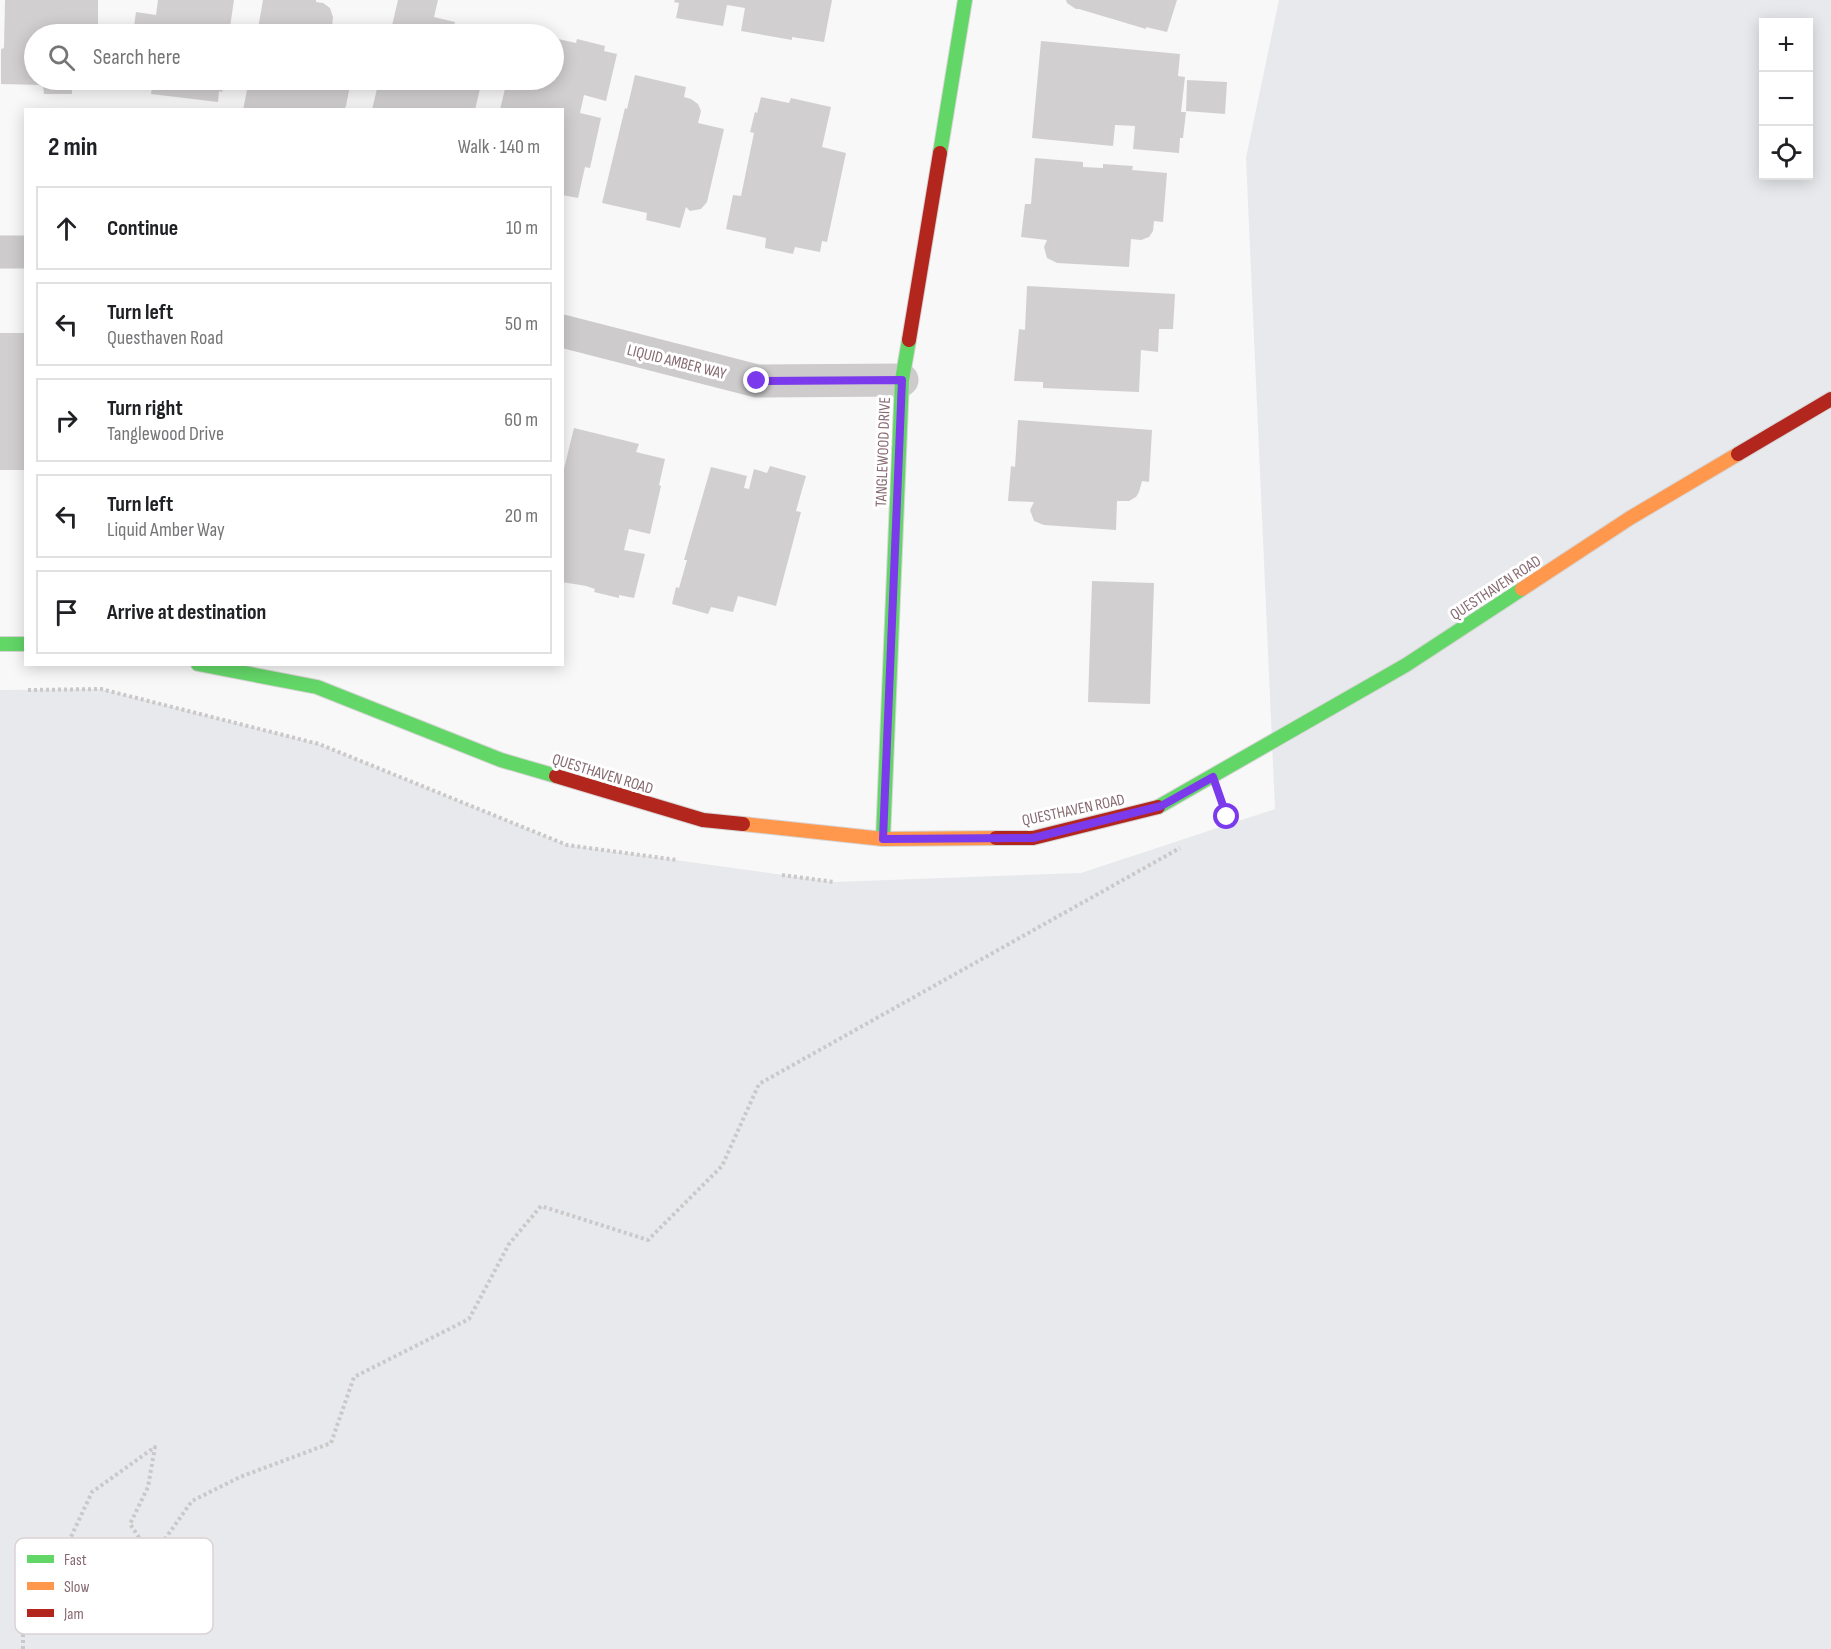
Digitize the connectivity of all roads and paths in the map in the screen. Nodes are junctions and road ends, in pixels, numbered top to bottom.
1 (965, 0) edge
2 (0, 252) edge
3 (24, 252) edge
4 (564, 332) edge
5 (902, 380) junction
6 (1831, 399) edge
7 (0, 644) edge
8 (24, 644) edge
9 (208, 666) edge
10 (22, 690) dead end
11 (883, 839) junction
12 (1183, 846) dead end
13 (683, 861) dead end
14 (776, 874) dead end
15 (834, 882) dead end
16 (70, 1538) edge
17 (139, 1538) edge
18 (166, 1538) edge

1 - 5 street, TANGLEWOOD DRIVE
2 - 3 street
4 - 5 street, LIQUID AMBER WAY
5 - 11 street, TANGLEWOOD DRIVE
6 - 11 street, QUESTHAVEN ROAD
7 - 8 street
9 - 11 street, QUESTHAVEN ROAD
10 - 13 path
12 - 18 path
14 - 15 path
16 - 17 path

